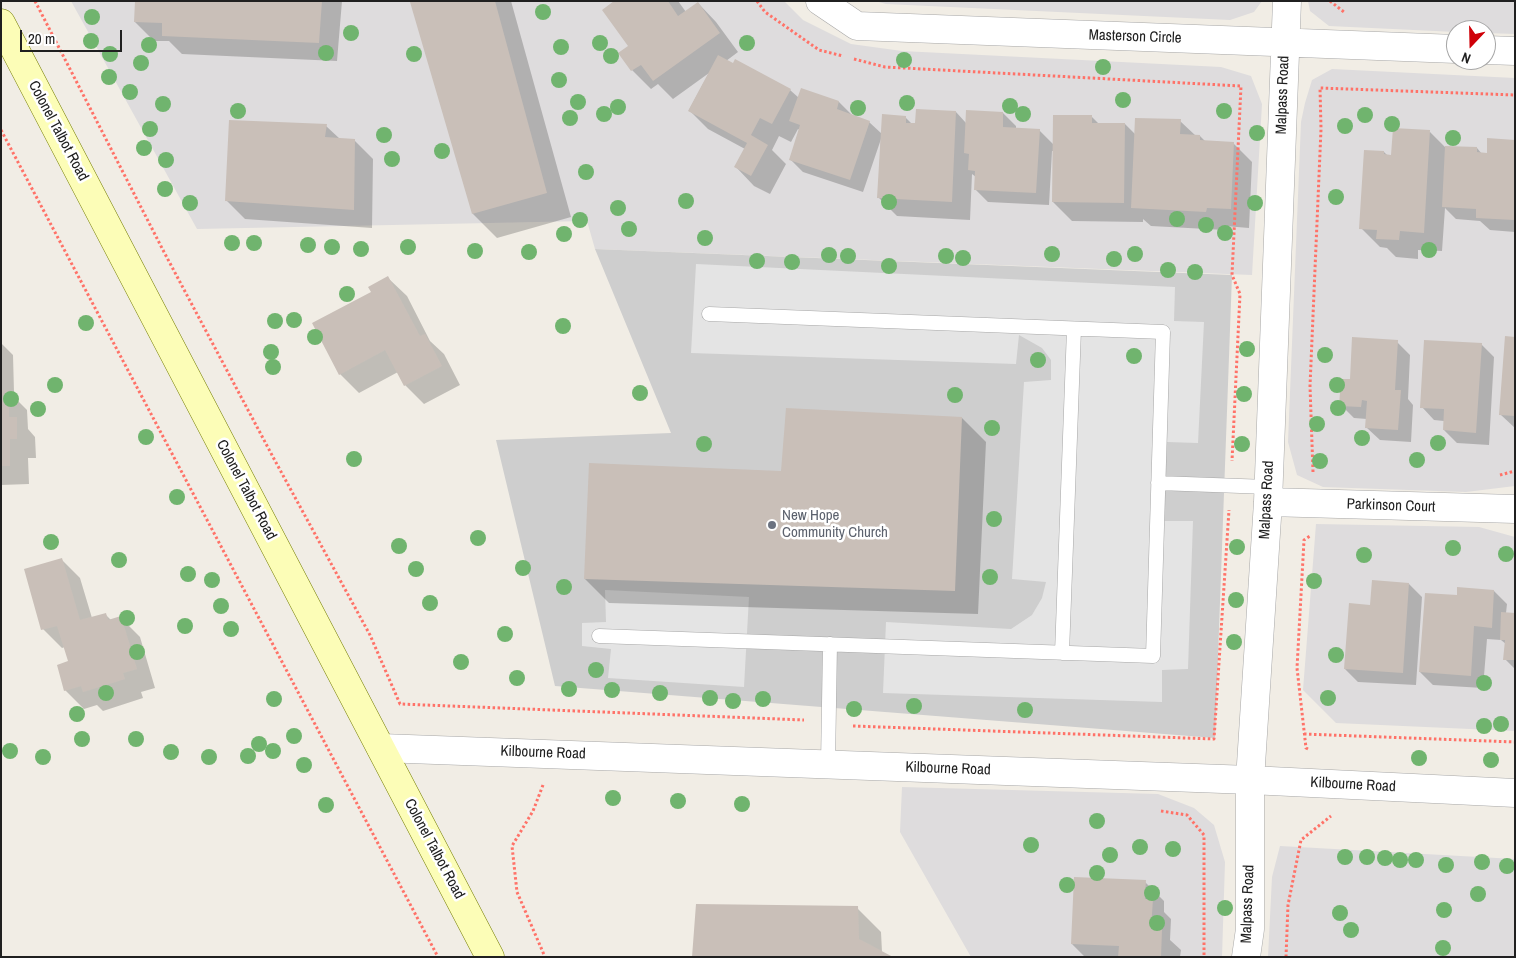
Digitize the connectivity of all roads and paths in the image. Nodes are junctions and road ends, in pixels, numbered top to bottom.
1 (35, 1) edge
2 (757, 1) edge
3 (820, 1) edge
4 (1287, 1) edge
5 (1, 23) edge
6 (1285, 43) junction
7 (1446, 49) edge
8 (1496, 50) edge
9 (1515, 51) edge
10 (1515, 95) edge
11 (1, 130) edge
12 (708, 314) dead end
13 (1074, 329) junction
14 (1515, 471) edge
15 (1313, 476) dead end
16 (1497, 476) dead end
17 (1158, 483) junction
18 (1231, 485) junction
19 (1268, 494) junction
20 (1515, 509) edge
21 (1317, 531) dead end
22 (600, 636) dead end
23 (830, 644) junction
24 (1062, 653) junction
25 (805, 720) dead end
26 (845, 726) dead end
27 (1304, 734) junction
28 (1515, 742) edge
29 (381, 748) junction
30 (1314, 751) dead end
31 (828, 764) junction
32 (1250, 780) junction
33 (553, 786) dead end
34 (1515, 793) edge
35 (1158, 810) dead end
36 (1336, 812) dead end
37 (438, 957) edge
38 (490, 957) edge
39 (545, 957) edge
40 (1204, 957) edge
41 (1246, 957) edge
42 (1286, 957) edge

1 - 25 path
2 - 18 path
3 - 6 street, Masterson Circle
4 - 6 street, Malpass Road
5 - 29 main road, Colonel Talbot Road
6 - 7 street, Masterson Circle
6 - 19 street, Malpass Road
8 - 9 street
10 - 15 path
11 - 37 path
12 - 13 lane
13 - 17 lane
13 - 24 lane
14 - 16 path
17 - 18 lane
17 - 24 lane
18 - 19 lane
18 - 26 path
19 - 20 street, Parkinson Court
19 - 32 street, Malpass Road
21 - 27 path
22 - 23 lane
23 - 24 lane
23 - 31 lane
27 - 28 path
27 - 30 path
29 - 31 street, Kilbourne Road
29 - 38 main road, Colonel Talbot Road
31 - 32 street, Kilbourne Road
32 - 34 street, Kilbourne Road
32 - 41 street, Malpass Road
33 - 39 path
35 - 40 path
36 - 42 path

